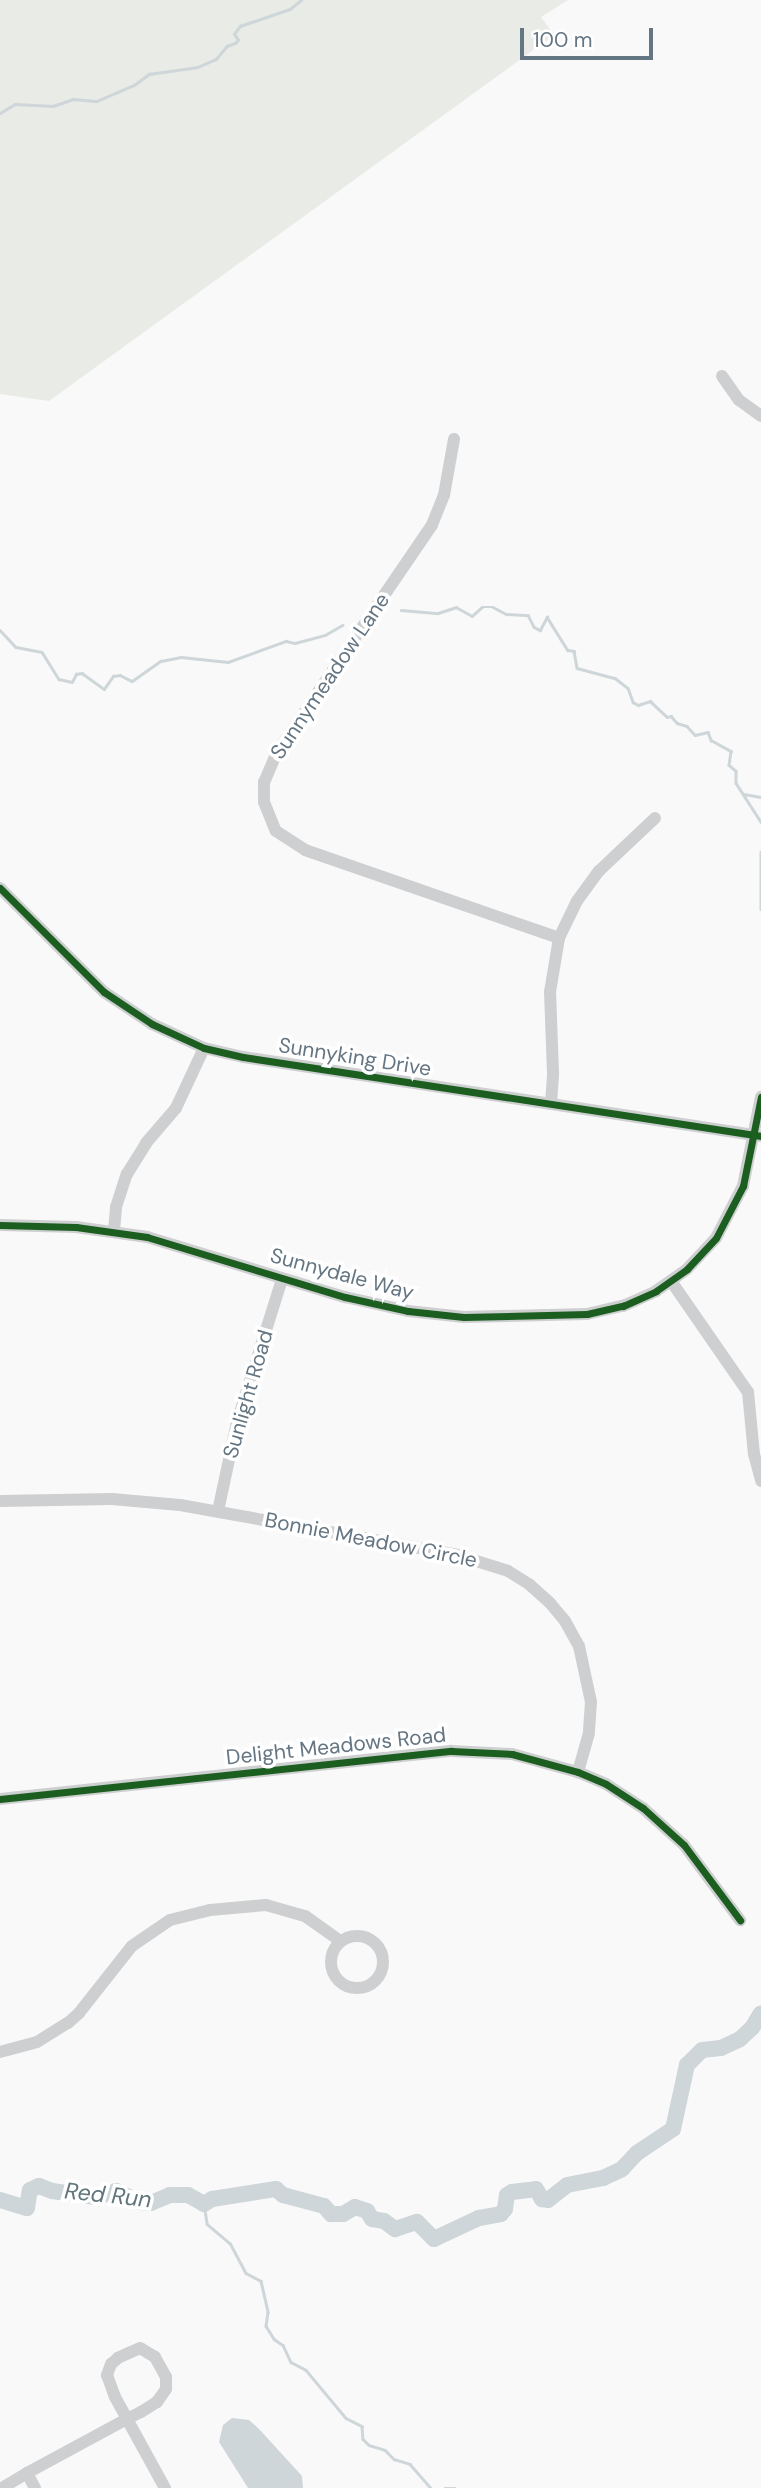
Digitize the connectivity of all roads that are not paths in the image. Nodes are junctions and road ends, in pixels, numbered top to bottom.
1 (722, 376) dead end
2 (761, 416) edge
3 (454, 439) dead end
4 (655, 818) dead end
5 (0, 888) edge
6 (559, 938) junction
7 (204, 1048) junction
8 (761, 1097) edge
9 (551, 1104) junction
10 (757, 1136) edge
11 (0, 1225) edge
12 (114, 1231) junction
13 (282, 1279) junction
14 (671, 1281) junction
15 (761, 1481) edge
16 (0, 1501) edge
17 (218, 1511) junction
18 (578, 1772) junction
19 (0, 1799) edge
20 (740, 1920) dead end
21 (340, 1941) junction
22 (0, 2052) edge
23 (127, 2419) junction
24 (27, 2473) junction
25 (2, 2488) edge
26 (35, 2488) edge
27 (165, 2488) edge

1 - 2 street
3 - 6 street, Sunnymeadow Lane
4 - 6 street
5 - 7 street, Sunnyking Drive
6 - 9 street
7 - 9 street, Sunnyking Drive
7 - 12 street
8 - 10 street, Sunnydale Way
9 - 10 street, Sunnyking Drive
10 - 14 street, Sunnydale Way
11 - 12 street, Sunnydale Way
12 - 13 street, Sunnydale Way
13 - 14 street, Sunnydale Way
13 - 17 street, Sunlight Road
14 - 15 street
16 - 17 street, Bonnie Meadow Circle
17 - 18 street, Bonnie Meadow Circle
18 - 19 street, Delight Meadows Road
18 - 20 street, Delight Meadows Road
21 - 21 street
21 - 22 street
23 - 23 street
23 - 24 street
23 - 27 street
24 - 25 street
24 - 26 street

